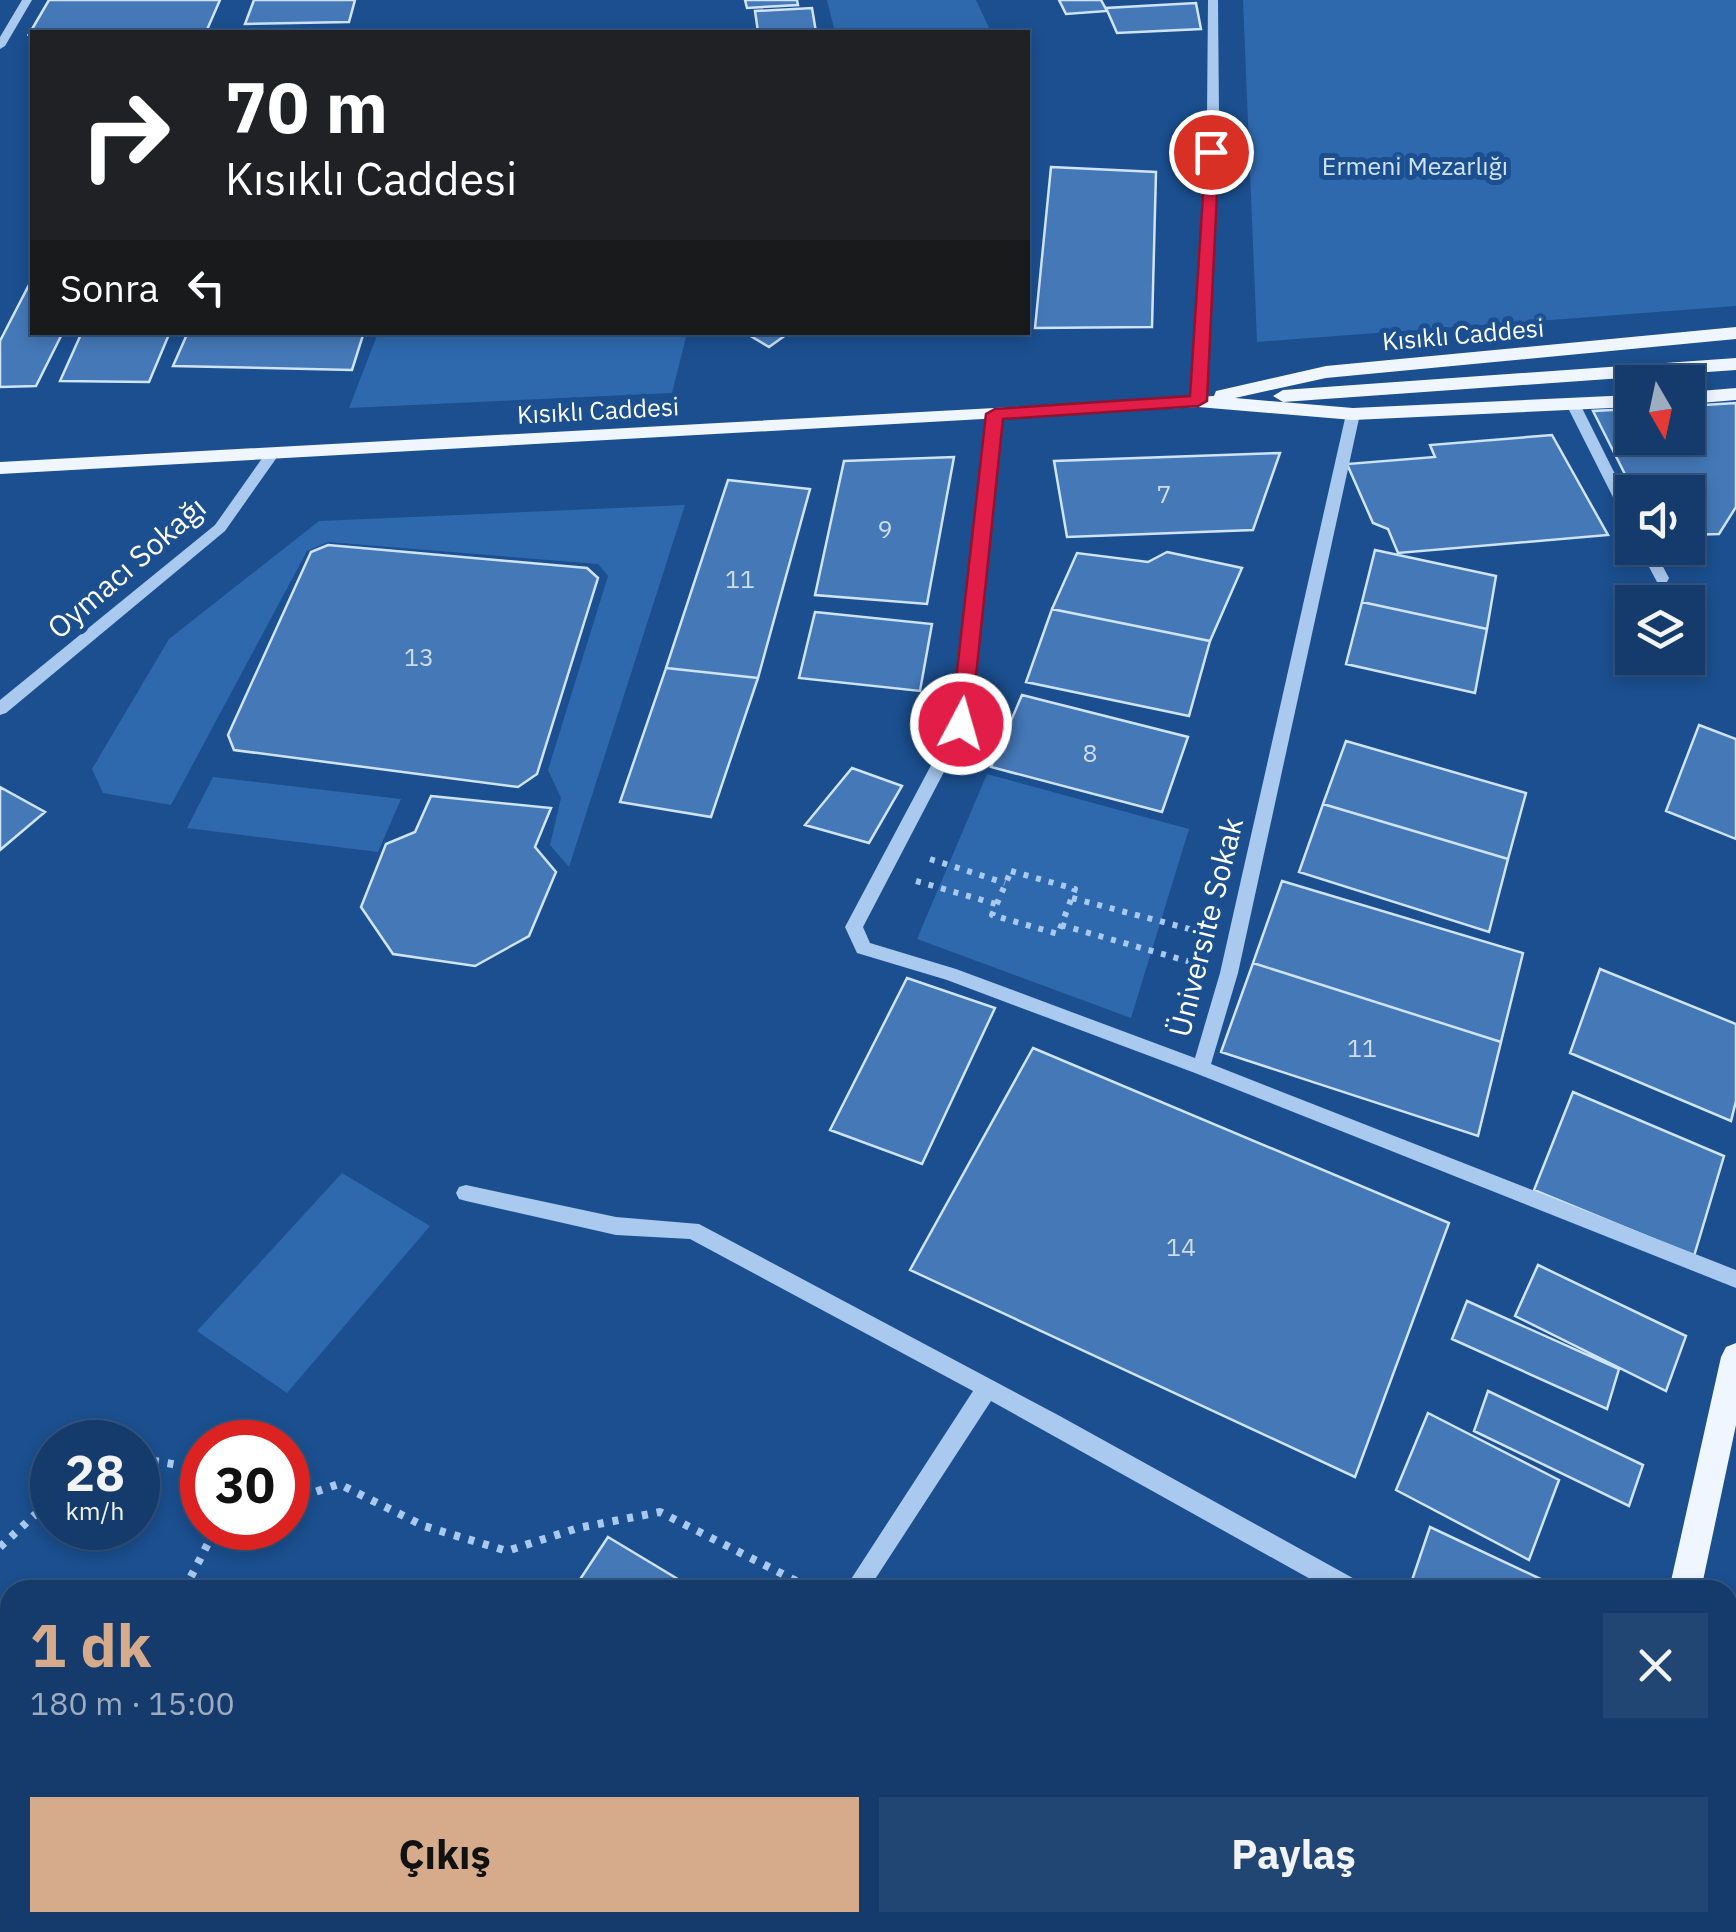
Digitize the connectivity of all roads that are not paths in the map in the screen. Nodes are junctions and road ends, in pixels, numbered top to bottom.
1 (27, 0) edge
2 (1213, 0) edge
3 (0, 46) edge
4 (1736, 333) edge
5 (1736, 364) edge
6 (1736, 394) edge
7 (1705, 397) edge
8 (1198, 401) junction
9 (1615, 403) edge
10 (1573, 404) junction
11 (995, 414) junction
12 (1353, 414) junction
13 (273, 453) junction
14 (0, 468) edge
15 (1615, 487) edge
16 (1655, 565) edge
17 (1662, 578) dead end
18 (0, 708) edge
19 (1200, 1068) junction
20 (466, 1193) dead end
21 (1736, 1279) edge
22 (1736, 1357) edge
23 (988, 1388) junction
24 (1731, 1413) edge
25 (863, 1580) edge
26 (1334, 1580) edge
27 (1688, 1580) edge

1 - 3 street
2 - 8 street
4 - 8 main road, Kısıklı Caddesi
5 - 8 main road
6 - 7 main road
8 - 11 main road, Kısıklı Caddesi
8 - 12 main road, Kısıklı Caddesi
9 - 10 main road, Kısıklı Caddesi
10 - 12 main road, Kısıklı Caddesi
10 - 15 street
11 - 13 main road, Kısıklı Caddesi
11 - 19 street
12 - 19 street, Üniversite Sokak
13 - 14 main road, Kısıklı Caddesi
13 - 18 street, Oymacı Sokağı
16 - 17 street
19 - 21 street, Üniversite Sokak
20 - 23 street
22 - 24 main road
23 - 25 street
23 - 26 street
24 - 27 main road

